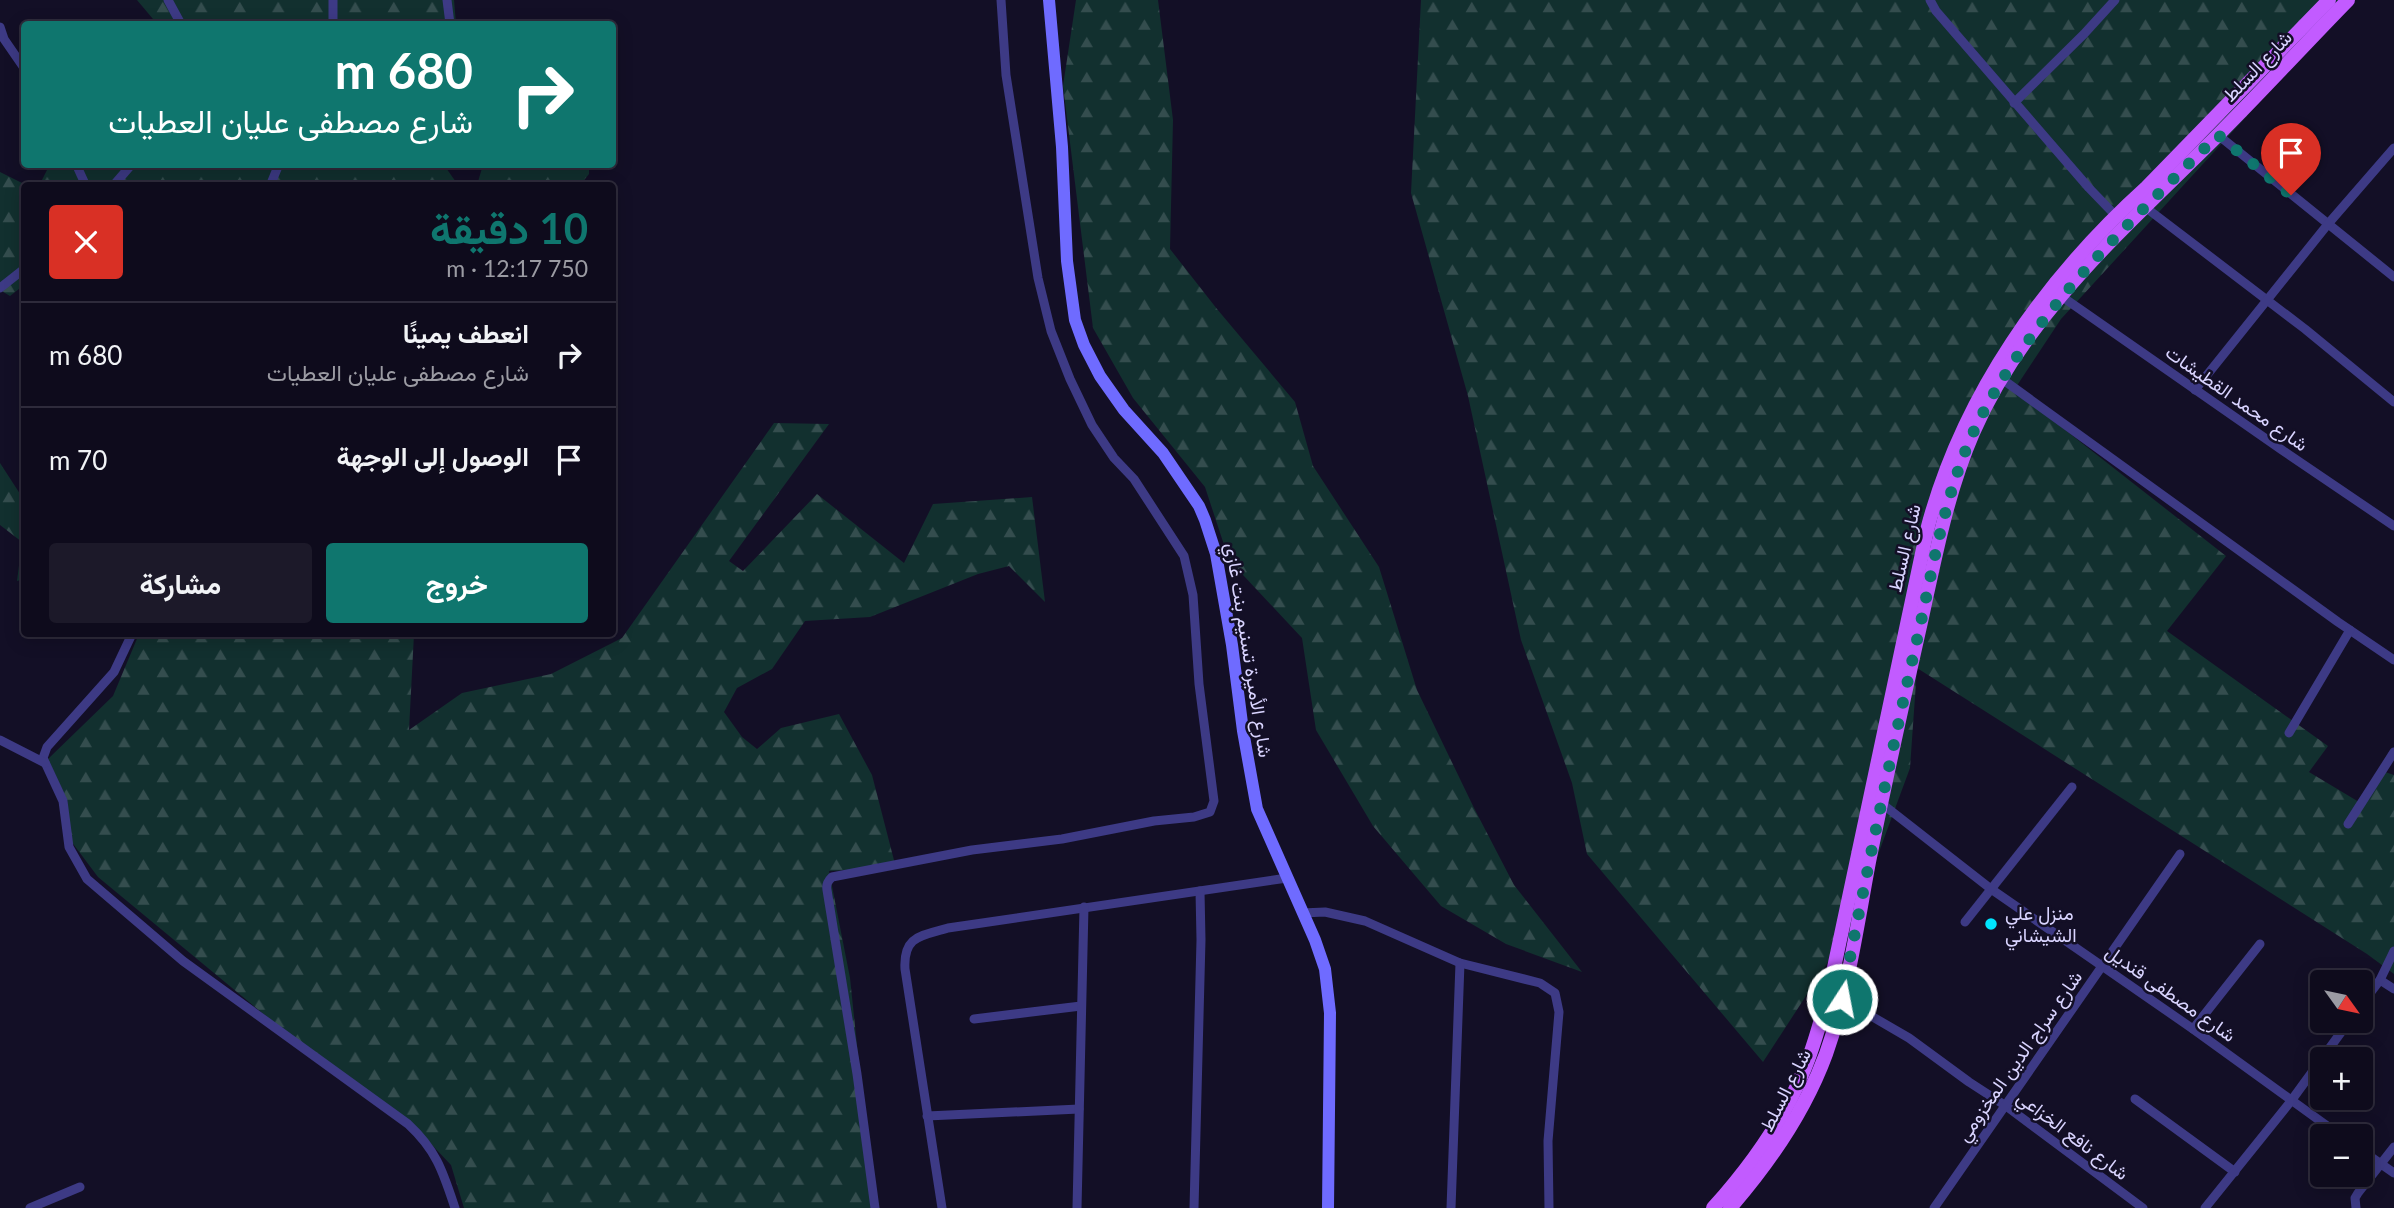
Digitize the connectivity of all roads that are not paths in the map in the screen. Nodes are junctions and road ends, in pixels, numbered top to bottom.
1 (167, 0) edge
2 (333, 0) edge
3 (446, 0) edge
4 (1001, 0) edge
5 (1049, 0) edge
6 (1930, 0) edge
7 (2115, 0) edge
8 (2329, 0) edge
9 (2348, 0) edge
10 (179, 21) edge
11 (333, 21) edge
12 (450, 21) edge
13 (0, 27) edge
14 (21, 64) edge
15 (2014, 103) junction
16 (2218, 135) junction
17 (2394, 148) edge
18 (129, 168) edge
19 (116, 182) edge
20 (2146, 206) junction
21 (2116, 216) junction
22 (2328, 224) junction
23 (21, 271) edge
24 (2394, 277) edge
25 (0, 288) edge
26 (2061, 296) junction
27 (2267, 299) junction
28 (2002, 379) junction
29 (2196, 390) junction
30 (2394, 402) edge
31 (2394, 526) edge
32 (2350, 630) junction
33 (131, 637) edge
34 (2394, 660) edge
35 (2289, 733) dead end
36 (0, 740) edge
37 (2394, 752) edge
38 (45, 763) junction
39 (2072, 787) dead end
40 (1881, 803) junction
41 (2348, 824) dead end
42 (2180, 854) dead end
43 (1287, 878) junction
44 (1991, 889) junction
45 (1200, 891) junction
46 (1084, 907) junction
47 (1302, 913) junction
48 (1965, 922) dead end
49 (2260, 944) dead end
50 (2394, 951) edge
51 (1460, 962) junction
52 (2102, 966) junction
53 (2379, 979) junction
54 (2373, 988) edge
55 (2394, 989) edge
56 (1842, 999) junction
57 (1081, 1006) junction
58 (974, 1019) dead end
59 (2193, 1029) junction
60 (2341, 1033) edge
61 (2135, 1099) dead end
62 (2291, 1101) junction
63 (2006, 1106) junction
64 (1079, 1109) junction
65 (927, 1116) junction
66 (2324, 1124) edge
67 (2394, 1147) edge
68 (2373, 1158) edge
69 (2381, 1164) junction
70 (2235, 1172) junction
71 (2394, 1173) edge
72 (80, 1187) dead end
73 (30, 1208) edge
74 (455, 1208) edge
75 (875, 1208) edge
76 (942, 1208) edge
77 (1077, 1208) edge
78 (1194, 1208) edge
79 (1328, 1208) edge
80 (1451, 1208) edge
81 (1549, 1208) edge
82 (1713, 1208) edge
83 (1731, 1208) edge
84 (1934, 1208) edge
85 (2143, 1208) edge
86 (2206, 1208) edge
87 (2356, 1208) edge

1 - 10 street
2 - 11 street
3 - 12 street
4 - 75 street
5 - 43 main road, شارع الأميرة تسنيم بنت غازي
6 - 15 street
7 - 15 street
8 - 21 main road, شارع السلط
9 - 16 main road, شارع السلط
13 - 14 street
15 - 21 street
16 - 20 main road, شارع السلط
16 - 22 street
17 - 22 street
18 - 19 street
20 - 26 main road, شارع السلط
20 - 27 street
21 - 82 main road, شارع السلط
22 - 24 street
22 - 27 street
23 - 25 street
26 - 28 main road, شارع السلط
26 - 29 street, شارع محمد القطيشات
27 - 29 street
27 - 30 street
28 - 32 street
28 - 40 main road, شارع السلط
29 - 31 street, شارع محمد القطيشات
32 - 34 street
32 - 35 street
33 - 38 street
36 - 38 street
37 - 41 street
38 - 74 street
39 - 44 street
40 - 44 street, شارع مصطفى قنديل
40 - 56 main road, شارع السلط
42 - 52 street, شارع سراج الدين المخزومي
43 - 45 street
43 - 47 main road, شارع الأميرة تسنيم بنت غازي
44 - 48 street
44 - 52 street, شارع مصطفى قنديل
45 - 46 street
45 - 78 street
46 - 57 street
46 - 65 street
47 - 51 street
47 - 79 main road, شارع الأميرة تسنيم بنت غازي
49 - 59 street
50 - 53 street
51 - 80 street
51 - 81 street
52 - 59 street, شارع مصطفى قنديل
52 - 63 street, شارع سراج الدين المخزومي
53 - 54 street
53 - 55 street
56 - 63 street, شارع نافع الخزاعي
56 - 83 main road, شارع السلط
57 - 58 street
57 - 64 street
59 - 62 street, شارع مصطفى قنديل
60 - 62 street
61 - 70 street
62 - 66 street, شارع مصطفى قنديل
62 - 70 street
63 - 84 street, شارع سراج الدين المخزومي
63 - 85 street, شارع نافع الخزاعي
64 - 65 street
64 - 77 street
65 - 76 street
67 - 69 street
68 - 69 street
69 - 71 street
69 - 87 street
70 - 86 street
72 - 73 street

